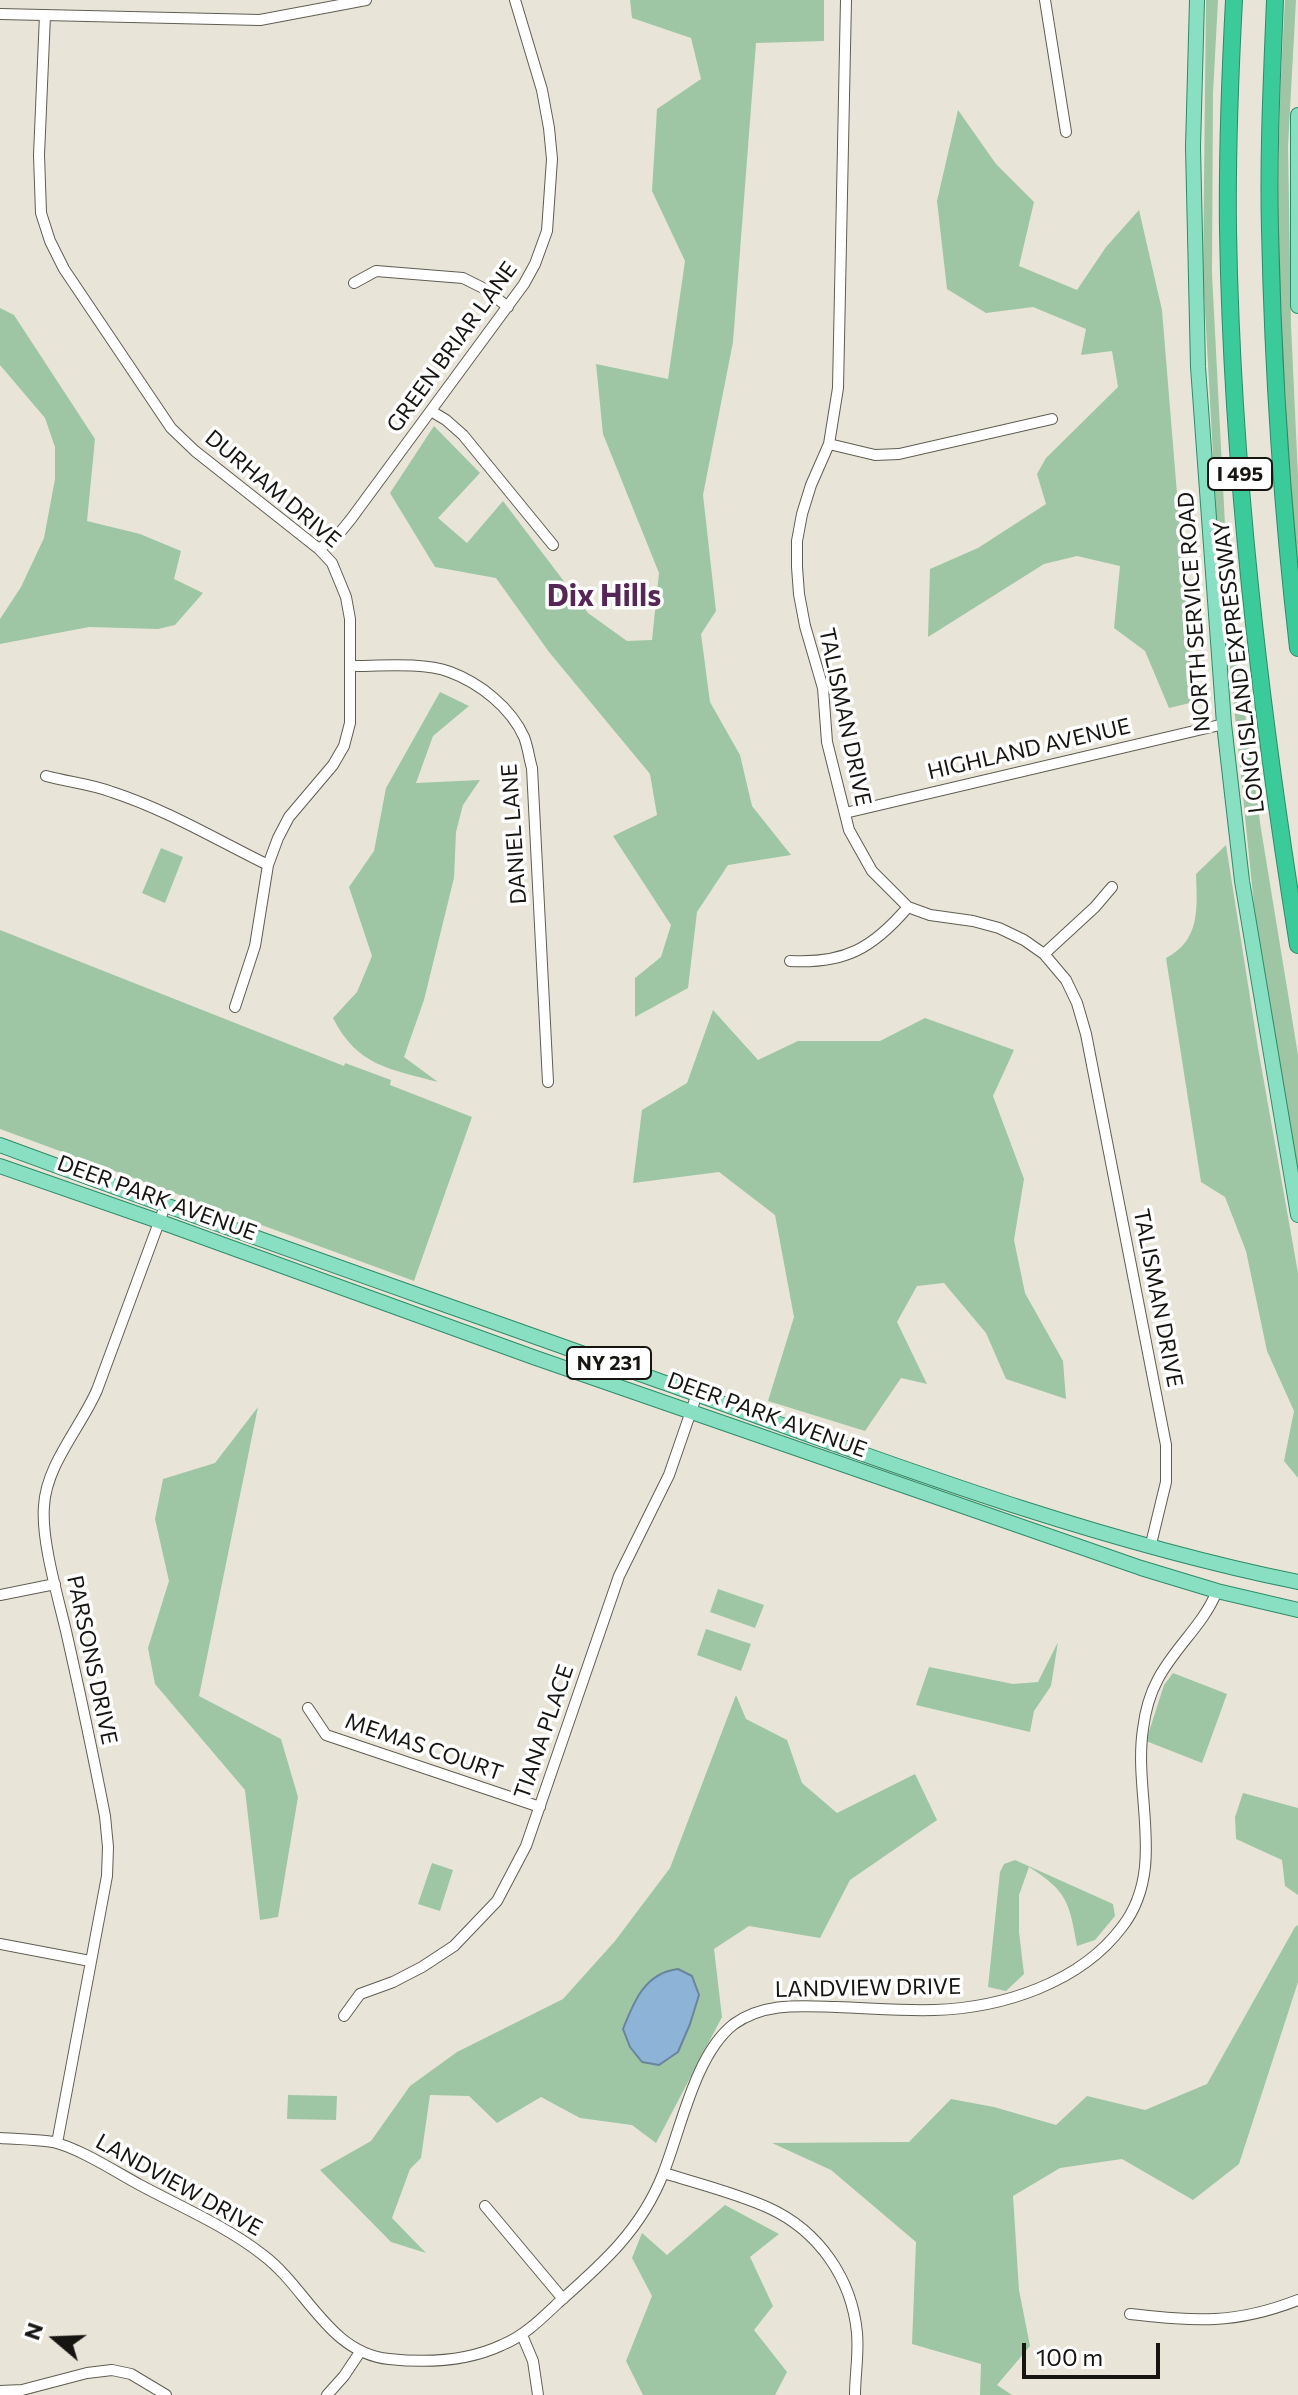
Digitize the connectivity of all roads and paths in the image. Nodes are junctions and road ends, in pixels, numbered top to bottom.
1 (366, 0) edge
2 (515, 0) edge
3 (846, 0) edge
4 (1045, 0) edge
5 (1197, 0) edge
6 (1234, 0) edge
7 (1275, 0) edge
8 (0, 14) edge
9 (45, 15) junction
10 (1298, 115) edge
11 (1066, 132) dead end
12 (354, 283) dead end
13 (1298, 306) edge
14 (508, 307) junction
15 (431, 411) junction
16 (1052, 419) dead end
17 (829, 444) junction
18 (553, 545) dead end
19 (319, 549) junction
20 (1298, 648) edge
21 (350, 666) junction
22 (1224, 724) junction
23 (46, 776) dead end
24 (845, 813) junction
25 (268, 865) junction
26 (1112, 887) dead end
27 (908, 907) junction
28 (1298, 945) edge
29 (1044, 954) junction
30 (790, 961) dead end
31 (235, 1007) dead end
32 (548, 1082) dead end
33 (0, 1145) edge
34 (0, 1166) edge
35 (165, 1206) junction
36 (1298, 1215) edge
37 (158, 1221) junction
38 (697, 1394) junction
39 (690, 1410) junction
40 (1150, 1548) junction
41 (1298, 1582) edge
42 (55, 1584) junction
43 (1217, 1591) junction
44 (0, 1595) edge
45 (1298, 1610) edge
46 (308, 1708) dead end
47 (540, 1807) junction
48 (0, 1944) edge
49 (90, 1961) junction
50 (344, 2016) dead end
51 (0, 2138) edge
52 (57, 2143) junction
53 (664, 2173) junction
54 (485, 2206) dead end
55 (563, 2299) junction
56 (1298, 2300) edge
57 (1130, 2314) dead end
58 (522, 2335) junction
59 (360, 2352) junction
60 (0, 2391) edge
61 (166, 2395) edge
62 (327, 2395) edge
63 (538, 2395) edge
64 (855, 2395) edge

1 - 9 street
2 - 14 street, GREEN BRIAR LANE
3 - 17 street, TALISMAN DRIVE
4 - 11 street
5 - 22 main road, NORTH SERVICE ROAD
6 - 28 highway, LONG ISLAND EXPRESSWAY / I 495
7 - 20 highway, I 495
8 - 9 street
9 - 19 street, DURHAM DRIVE
10 - 13 main road
12 - 14 street
14 - 15 street, GREEN BRIAR LANE
15 - 18 street
15 - 19 street, GREEN BRIAR LANE
16 - 17 street
17 - 24 street, TALISMAN DRIVE
19 - 21 street, DURHAM DRIVE
21 - 25 street, DURHAM DRIVE
21 - 32 street, DANIEL LANE
22 - 24 street, HIGHLAND AVENUE
22 - 36 main road, NORTH SERVICE ROAD
23 - 25 street
24 - 27 street, TALISMAN DRIVE
25 - 31 street, DURHAM DRIVE
26 - 29 street
27 - 29 street, TALISMAN DRIVE
27 - 30 street
29 - 40 street, TALISMAN DRIVE
33 - 35 main road, DEER PARK AVENUE / NY 231
34 - 37 main road, DEER PARK AVENUE / NY 231
35 - 37 street, PARSONS DRIVE
35 - 38 main road, DEER PARK AVENUE / NY 231
37 - 39 main road, DEER PARK AVENUE / NY 231
37 - 42 street, PARSONS DRIVE
38 - 39 street, TIANA PLACE
38 - 40 main road, DEER PARK AVENUE / NY 231
39 - 43 main road, DEER PARK AVENUE / NY 231
39 - 47 street, TIANA PLACE
40 - 41 main road, DEER PARK AVENUE / NY 231
42 - 44 street
42 - 49 street, PARSONS DRIVE
43 - 45 main road, DEER PARK AVENUE / NY 231
43 - 53 street, LANDVIEW DRIVE
46 - 47 street, MEMAS COURT
47 - 50 street, TIANA PLACE
48 - 49 street
49 - 52 street, PARSONS DRIVE
51 - 52 street, LANDVIEW DRIVE
52 - 59 street, LANDVIEW DRIVE
53 - 55 street, LANDVIEW DRIVE
53 - 64 street
54 - 55 street
55 - 58 street, LANDVIEW DRIVE
56 - 57 street
58 - 59 street, LANDVIEW DRIVE
58 - 63 street
59 - 62 street
60 - 61 street

